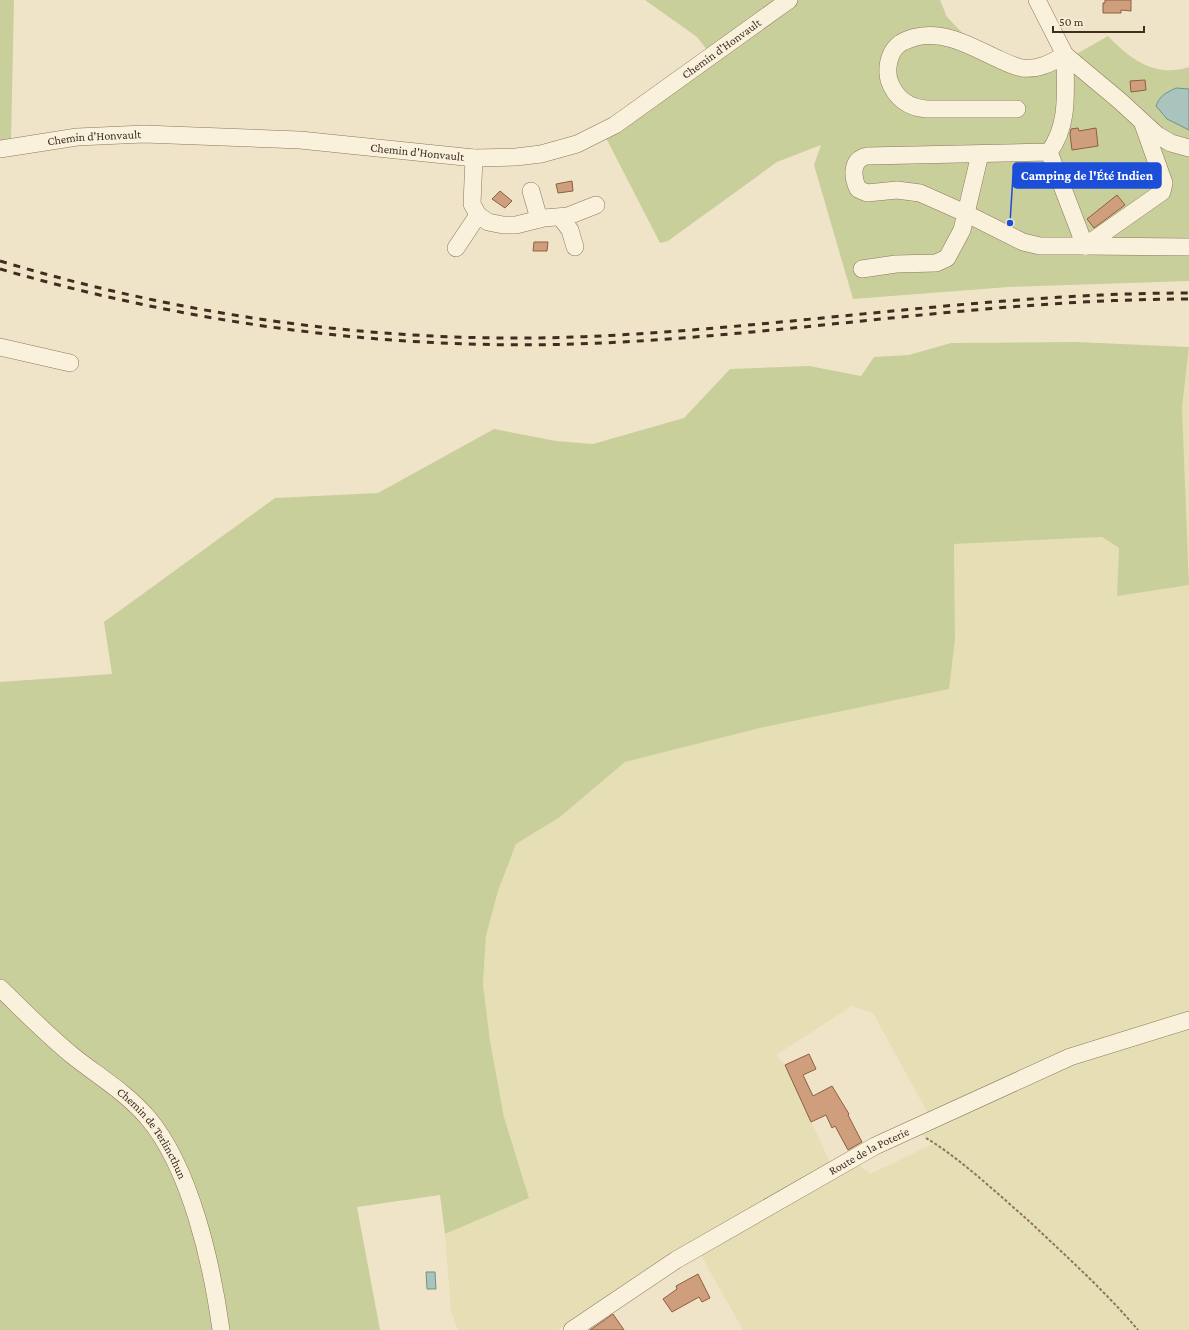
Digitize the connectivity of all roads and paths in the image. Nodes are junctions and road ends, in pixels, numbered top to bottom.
1 (789, 0) edge
2 (1037, 0) edge
3 (1065, 55) junction
4 (1017, 109) dead end
5 (1143, 124) junction
6 (1189, 148) edge
7 (0, 149) edge
8 (1049, 152) junction
9 (980, 154) junction
10 (474, 158) junction
11 (531, 191) dead end
12 (596, 205) dead end
13 (965, 213) junction
14 (478, 215) junction
15 (561, 218) junction
16 (539, 219) junction
17 (1085, 246) junction
18 (1189, 247) edge
19 (456, 248) dead end
20 (575, 248) dead end
21 (862, 270) dead end
22 (0, 347) edge
23 (70, 363) dead end
24 (0, 988) edge
25 (1189, 1020) edge
26 (910, 1128) junction
27 (221, 1330) edge
28 (572, 1330) edge
29 (1138, 1330) edge

1 - 10 street, Chemin d'Honvault
2 - 3 street
3 - 4 street
3 - 5 street
3 - 8 street
5 - 6 street
5 - 17 street
7 - 10 street, Chemin d'Honvault
8 - 9 street
8 - 17 street
9 - 13 street
9 - 13 street
10 - 14 street
11 - 16 street
12 - 15 street
13 - 17 street
13 - 21 street
14 - 16 street
14 - 19 street
15 - 16 street
15 - 20 street
17 - 18 street
22 - 23 street
24 - 27 street, Chemin de Terlincthun
25 - 26 street, Route de la Poterie
26 - 28 street, Route de la Poterie
26 - 29 path

